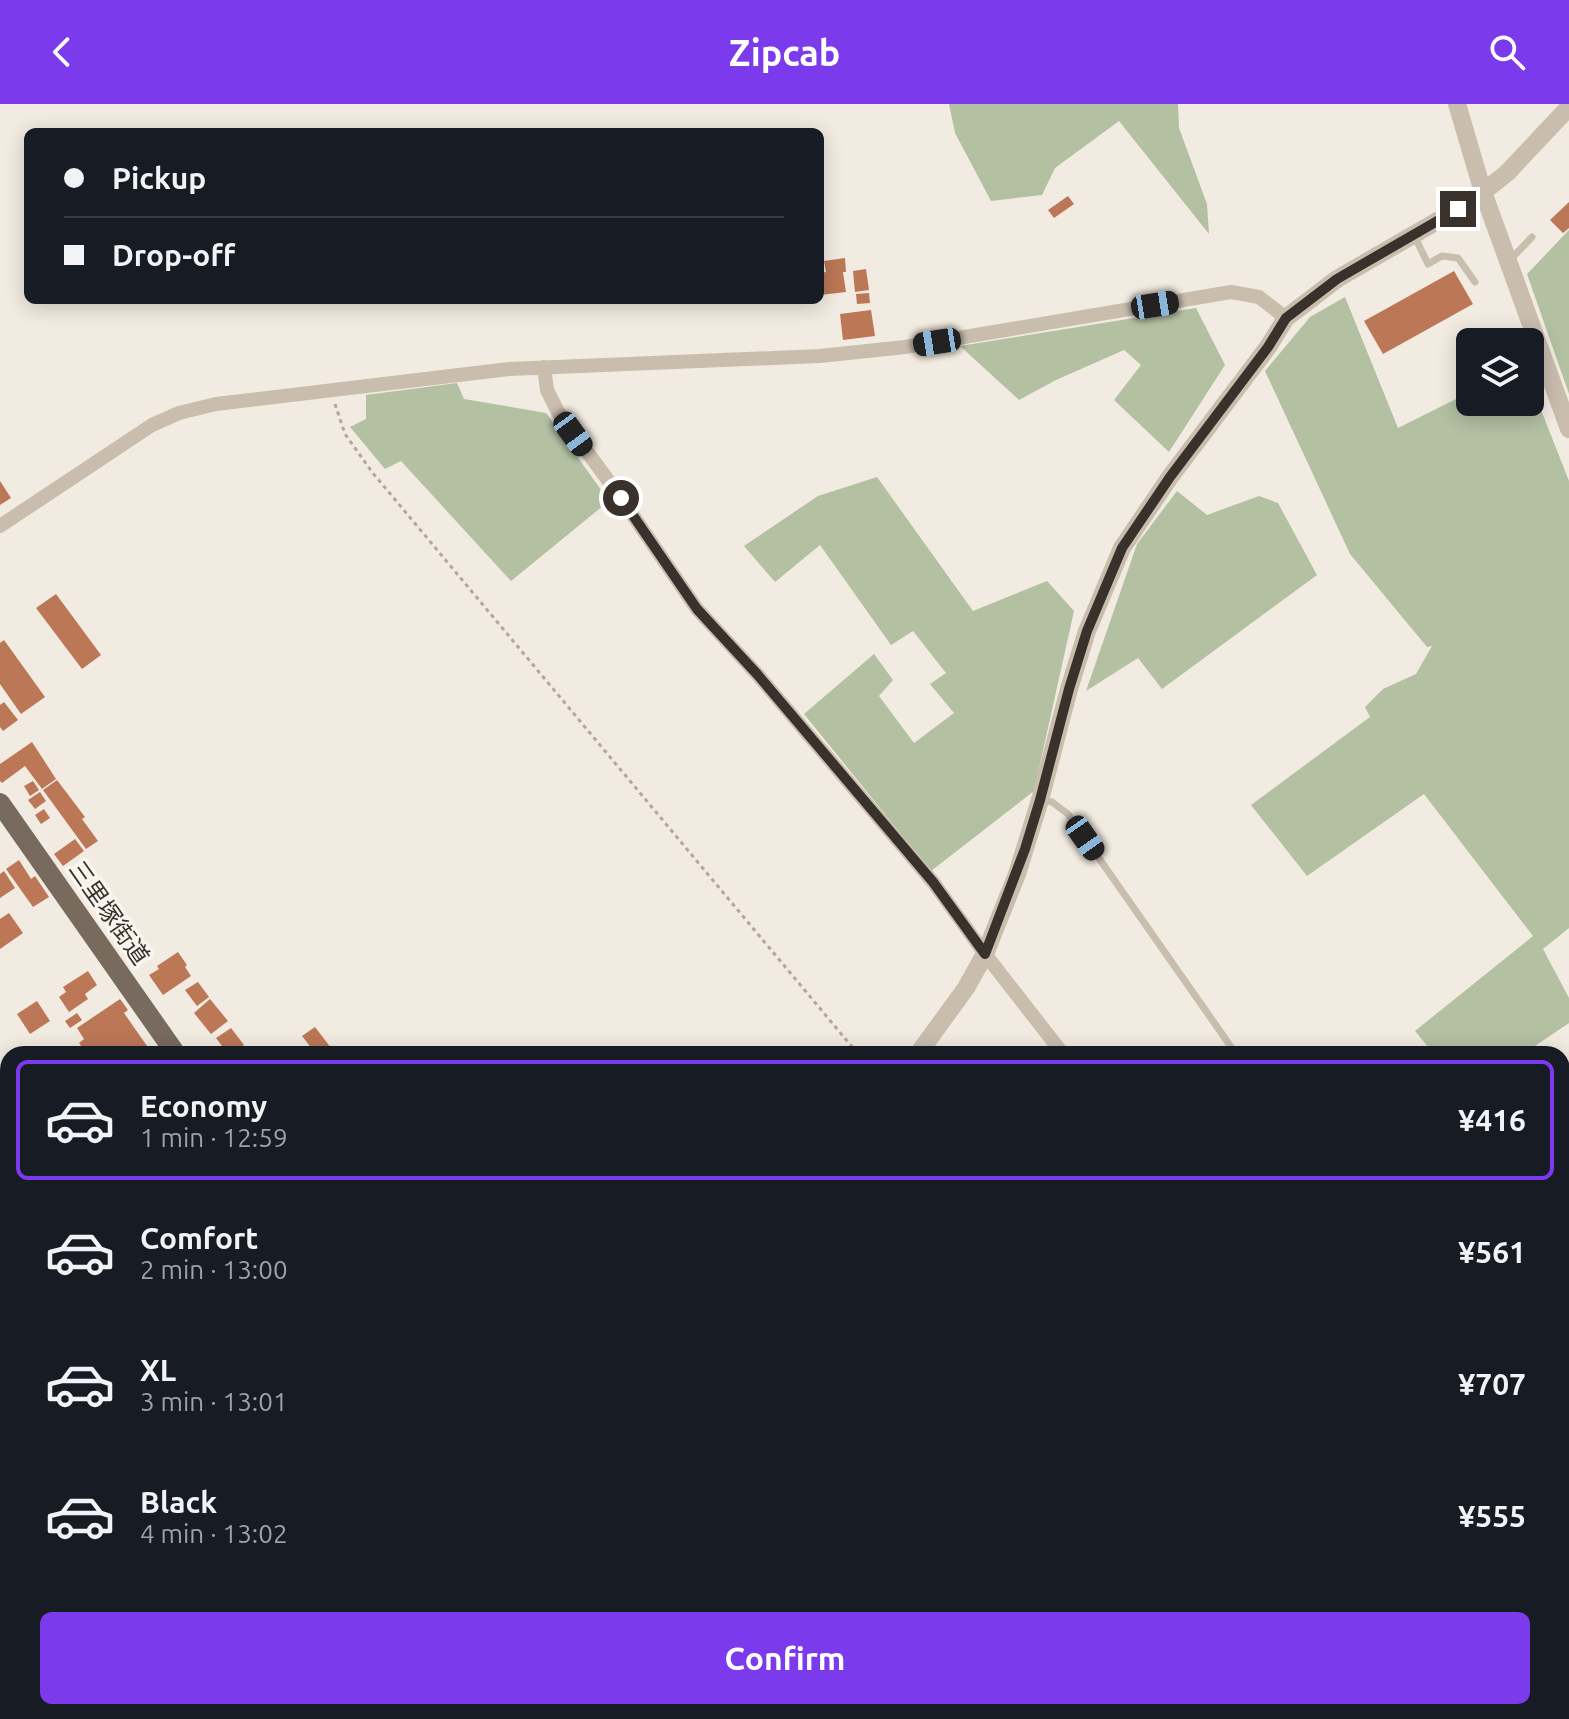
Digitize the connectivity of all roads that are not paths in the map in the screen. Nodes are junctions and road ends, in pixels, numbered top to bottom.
1 (1457, 104) edge
2 (1567, 116) edge
3 (1483, 192) junction
4 (1414, 235) junction
5 (1532, 237) dead end
6 (1509, 262) junction
7 (1475, 282) dead end
8 (1286, 318) junction
9 (544, 367) junction
10 (1569, 429) edge
11 (0, 526) edge
12 (1040, 800) junction
13 (0, 803) edge
14 (985, 954) junction
15 (170, 1046) edge
16 (924, 1046) edge
17 (1057, 1046) edge
18 (1230, 1046) edge

1 - 3 street
2 - 3 street
3 - 4 street
3 - 6 street
4 - 7 lane
4 - 8 street
5 - 6 lane
6 - 10 street
8 - 9 street
8 - 12 street
9 - 11 street
9 - 14 street
12 - 14 street
12 - 18 lane
13 - 15 main road, 三里塚街道
14 - 16 street
14 - 17 street

